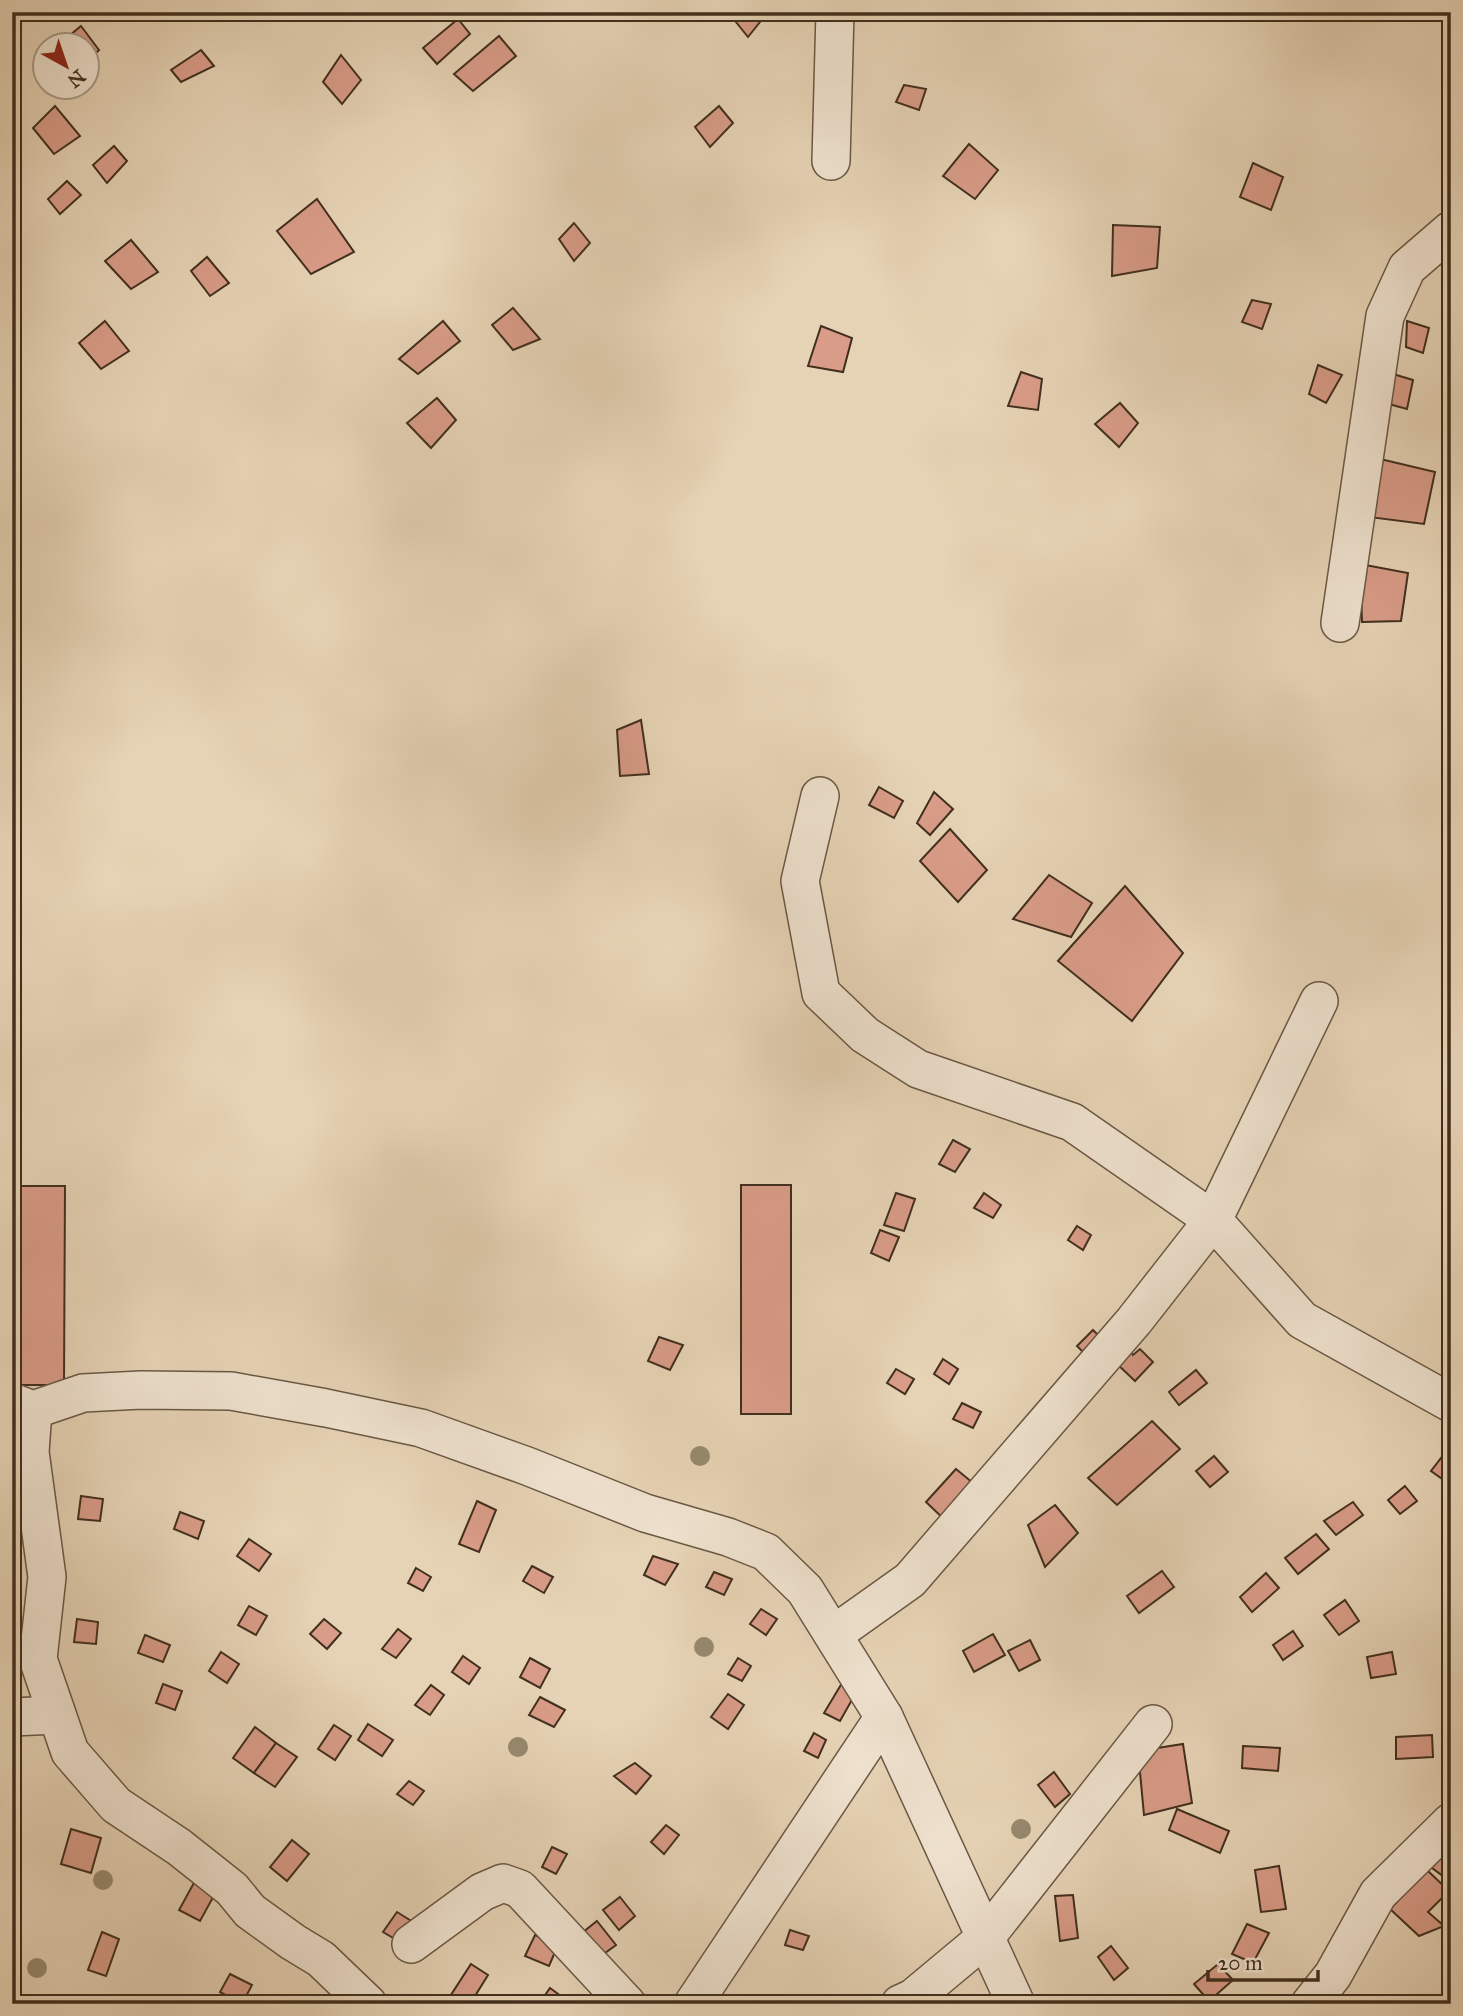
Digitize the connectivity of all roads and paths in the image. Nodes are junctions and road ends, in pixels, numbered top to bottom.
1 (835, 12) edge
2 (831, 160) dead end
3 (1451, 230) edge
4 (1340, 623) dead end
5 (820, 796) dead end
6 (1319, 1001) dead end
7 (1213, 1220) junction
8 (1451, 1403) edge
9 (23, 1406) edge
10 (834, 1634) junction
11 (57, 1715) junction
12 (12, 1717) edge
13 (884, 1717) junction
14 (1153, 1724) dead end
15 (1451, 1822) edge
16 (985, 1938) junction
17 (411, 1944) dead end
18 (368, 2004) edge
19 (627, 2004) edge
20 (693, 2004) edge
21 (900, 2004) edge
22 (1016, 2004) edge
23 (1310, 2004) edge

1 - 2 street
3 - 4 street
5 - 7 street
6 - 7 street
7 - 8 street
7 - 10 street
9 - 10 street
9 - 11 street
10 - 13 street
11 - 12 street
11 - 18 street
13 - 16 street
13 - 20 street
14 - 16 street
15 - 23 street
16 - 21 street
16 - 22 street
17 - 19 street

